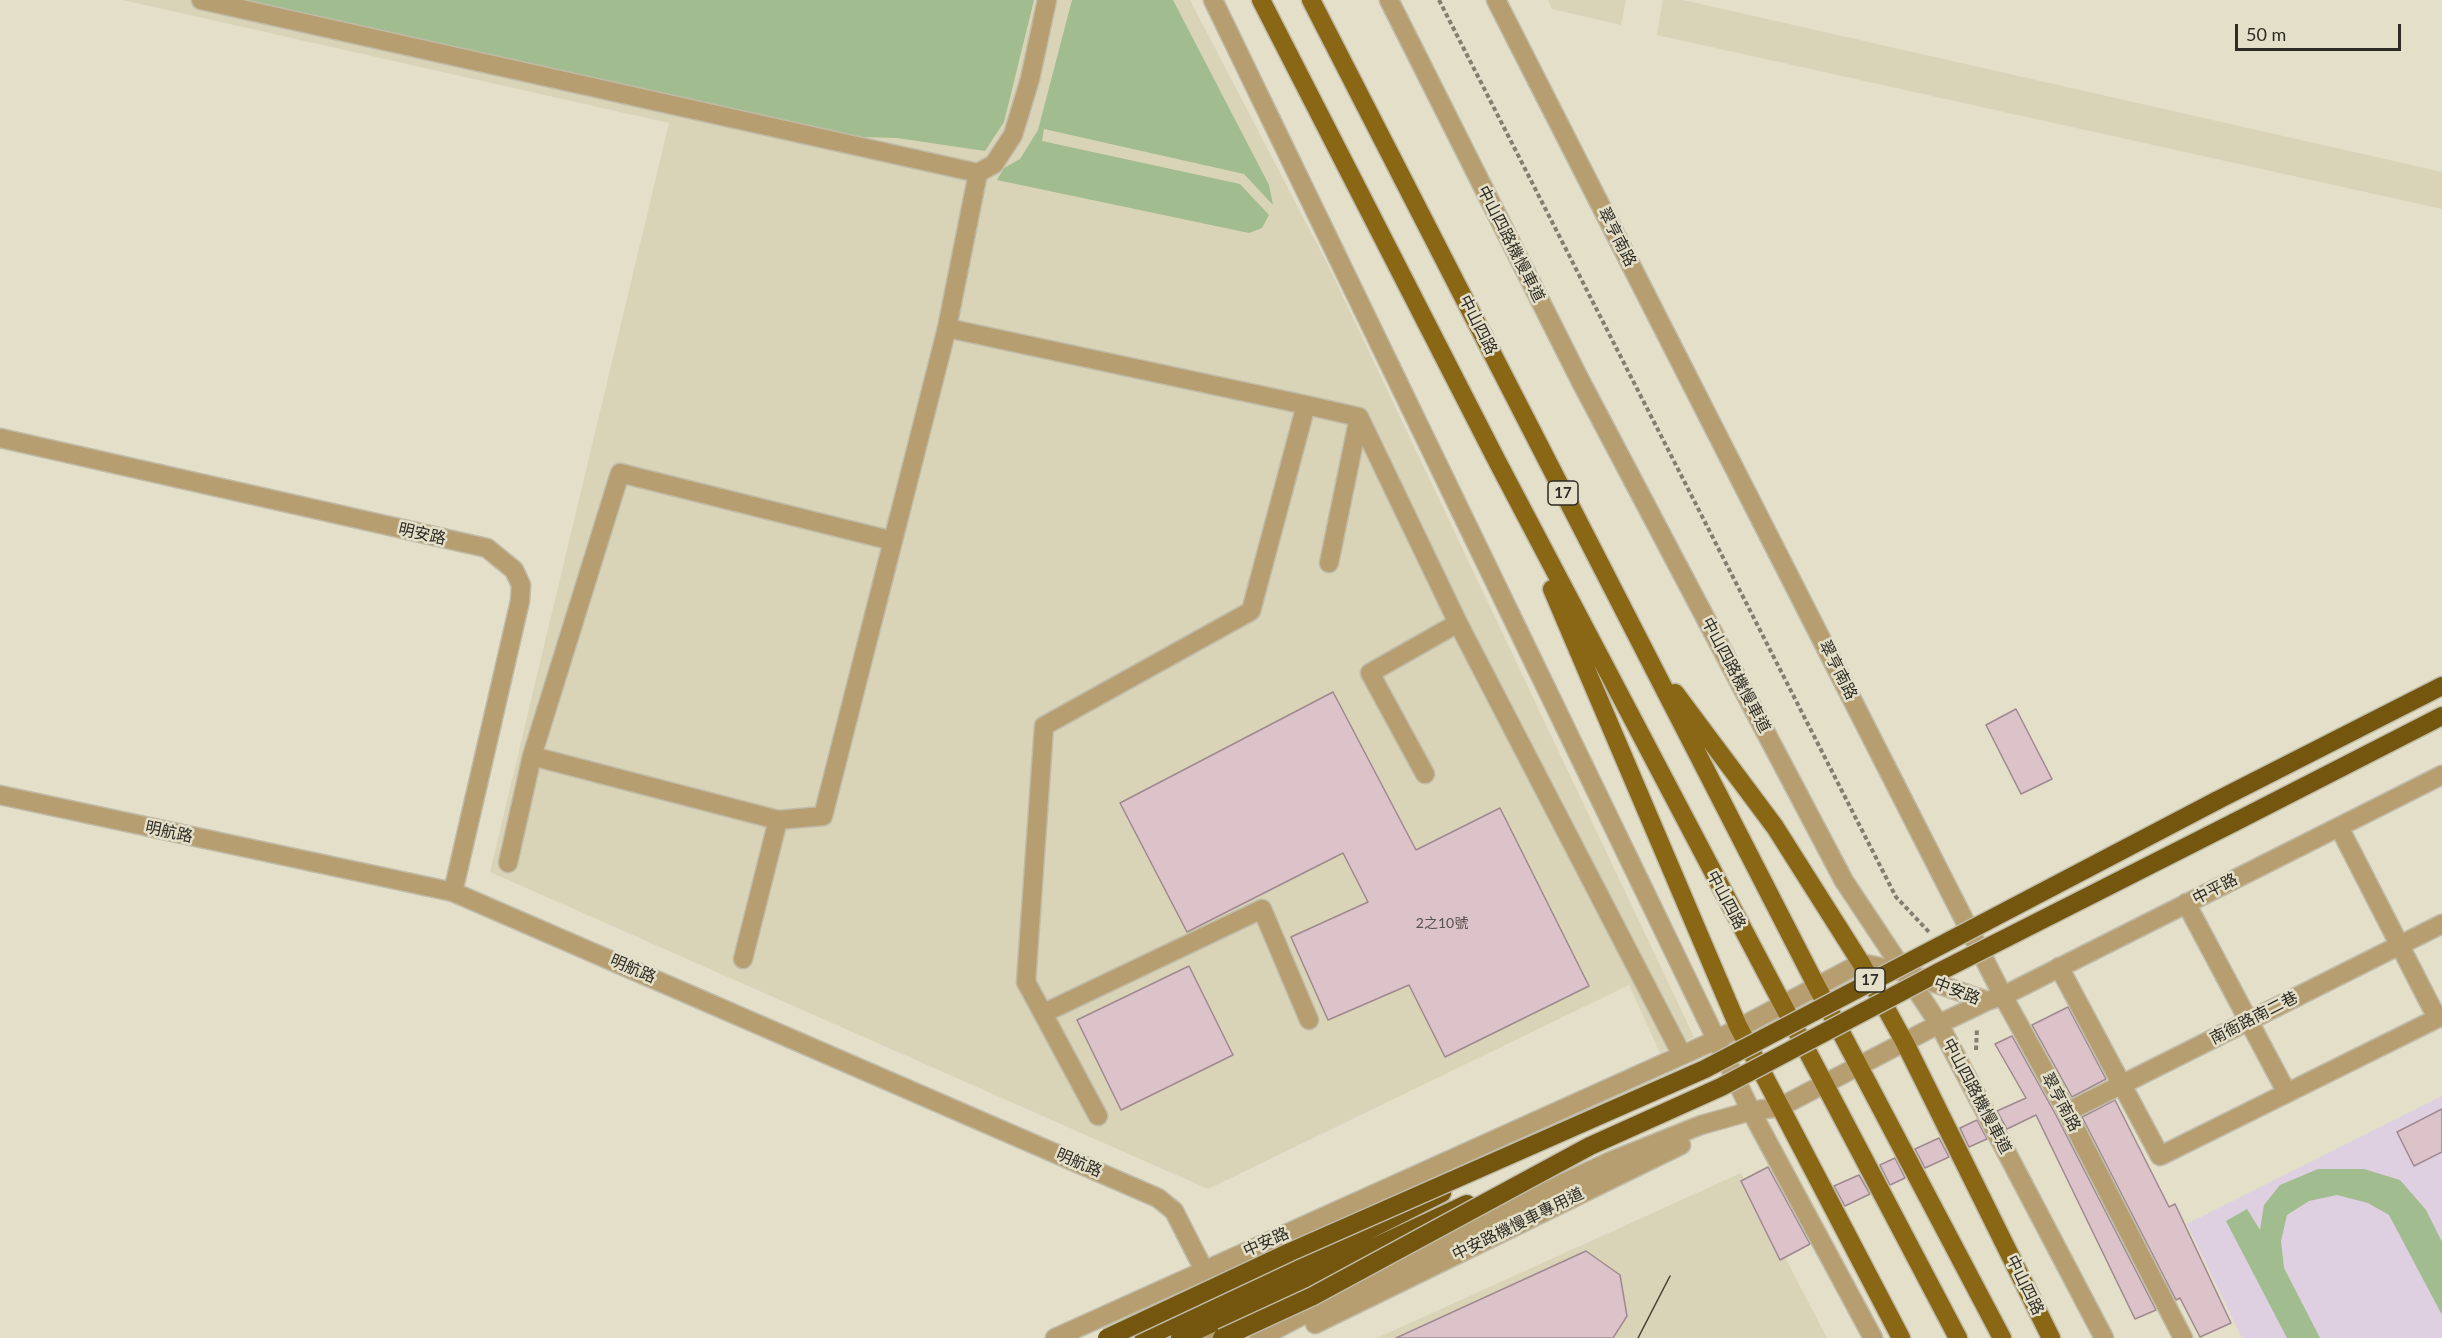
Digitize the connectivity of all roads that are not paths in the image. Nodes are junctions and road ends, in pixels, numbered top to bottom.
1 (201, 0) edge
2 (1047, 0) edge
3 (1213, 0) edge
4 (1261, 0) edge
5 (1311, 0) edge
6 (1389, 0) edge
7 (1496, 0) edge
8 (978, 173) junction
9 (947, 328) junction
10 (1306, 405) junction
11 (1359, 417) junction
12 (0, 438) edge
13 (1497, 461) junction
14 (893, 541) junction
15 (1329, 563) dead end
16 (1458, 623) junction
17 (1644, 651) junction
18 (2442, 686) edge
19 (2442, 716) edge
20 (532, 756) junction
21 (1425, 774) dead end
22 (2442, 775) edge
23 (0, 795) edge
24 (778, 820) junction
25 (2339, 827) junction
26 (508, 863) dead end
27 (453, 892) junction
28 (2186, 903) junction
29 (2442, 924) edge
30 (2399, 945) junction
31 (743, 959) dead end
32 (1861, 963) junction
33 (2059, 967) junction
34 (1903, 972) junction
35 (1816, 985) junction
36 (1988, 1001) junction
37 (1781, 1004) junction
38 (1044, 1013) junction
39 (2440, 1017) edge
40 (1309, 1020) dead end
41 (2247, 1021) junction
42 (1939, 1024) junction
43 (1738, 1026) junction
44 (1718, 1039) junction
45 (1905, 1043) junction
46 (1682, 1055) junction
47 (1860, 1065) junction
48 (1823, 1084) junction
49 (2121, 1085) junction
50 (2287, 1093) junction
51 (1780, 1107) junction
52 (1750, 1111) junction
53 (2067, 1112) junction
54 (1098, 1116) dead end
55 (1581, 1124) junction
56 (1590, 1146) junction
57 (1478, 1147) junction
58 (1502, 1212) junction
59 (1204, 1270) junction
60 (1055, 1338) edge
61 (1107, 1338) edge
62 (1121, 1338) edge
63 (1144, 1338) edge
64 (1180, 1338) edge
65 (1203, 1338) edge
66 (1222, 1338) edge
67 (1259, 1338) edge
68 (1286, 1338) edge
69 (1873, 1338) edge
70 (1901, 1338) edge
71 (1958, 1338) edge
72 (2001, 1338) edge
73 (2051, 1338) edge
74 (2104, 1338) edge
75 (2183, 1338) edge

1 - 8 street
2 - 8 street
3 - 44 street
4 - 13 main road, 中山四路
5 - 17 main road, 中山四路 / 17
6 - 34 street, 中山四路機慢車道
7 - 36 street, 翠亨南路
8 - 9 street
9 - 10 street
9 - 14 street
10 - 11 street
10 - 38 street
11 - 15 street
11 - 16 street
12 - 27 street, 明安路
13 - 37 main road, 中山四路
13 - 43 main road, 中山四路
14 - 20 street
14 - 24 street
16 - 21 street
16 - 46 street
17 - 32 main road, 中山四路 / 17
17 - 35 main road, 中山四路 / 17
18 - 55 highway, bridge
19 - 56 highway, bridge
20 - 24 street
20 - 26 street
22 - 25 street, 中平路
23 - 27 street, 明航路
24 - 31 street
25 - 28 street, 中平路
25 - 30 street
27 - 59 street, 明航路
28 - 33 street, 中平路
28 - 41 street
29 - 30 street, 南衙路南二巷
30 - 39 street
30 - 41 street, 南衙路南二巷
32 - 34 street, 中安路
32 - 35 street, 中安路
32 - 45 main road, 中山四路 / 17
33 - 36 street, 中平路
33 - 49 street
34 - 36 street, 中安路
34 - 42 street, 中山四路機慢車道
35 - 37 street, 中安路
35 - 47 main road, 中山四路 / 17
36 - 42 street, 中安路
36 - 53 street, 翠亨南路
37 - 43 street, 中安路
37 - 48 main road, 中山四路
38 - 40 street
38 - 54 street
39 - 50 street
41 - 49 street, 南衙路南二巷
41 - 50 street
42 - 45 street, 中安路
42 - 74 street, 中山四路機慢車道
43 - 44 street, 中安路
43 - 51 main road, 中山四路
44 - 46 street, 中安路
44 - 52 street
45 - 47 street, 中安路
45 - 73 main road, 中山四路 / 17
46 - 57 street, 中安路
47 - 48 street, 中安路
47 - 72 main road, 中山四路 / 17
48 - 51 street, 中安路
48 - 71 main road, 中山四路
49 - 50 street
49 - 53 street, 南衙路南二巷
51 - 52 street, 中安路
51 - 70 main road, 中山四路
52 - 58 street, 中安路
52 - 68 street, 中安路機慢車專用道
52 - 69 street
53 - 75 street, 翠亨南路
55 - 61 highway, bridge
55 - 63 highway, bridge
56 - 64 highway, bridge
56 - 66 highway, bridge
57 - 59 street, 中安路
57 - 62 street, 中安路
58 - 65 street, 中安路
58 - 67 street, 中安路
59 - 60 street, 中安路

